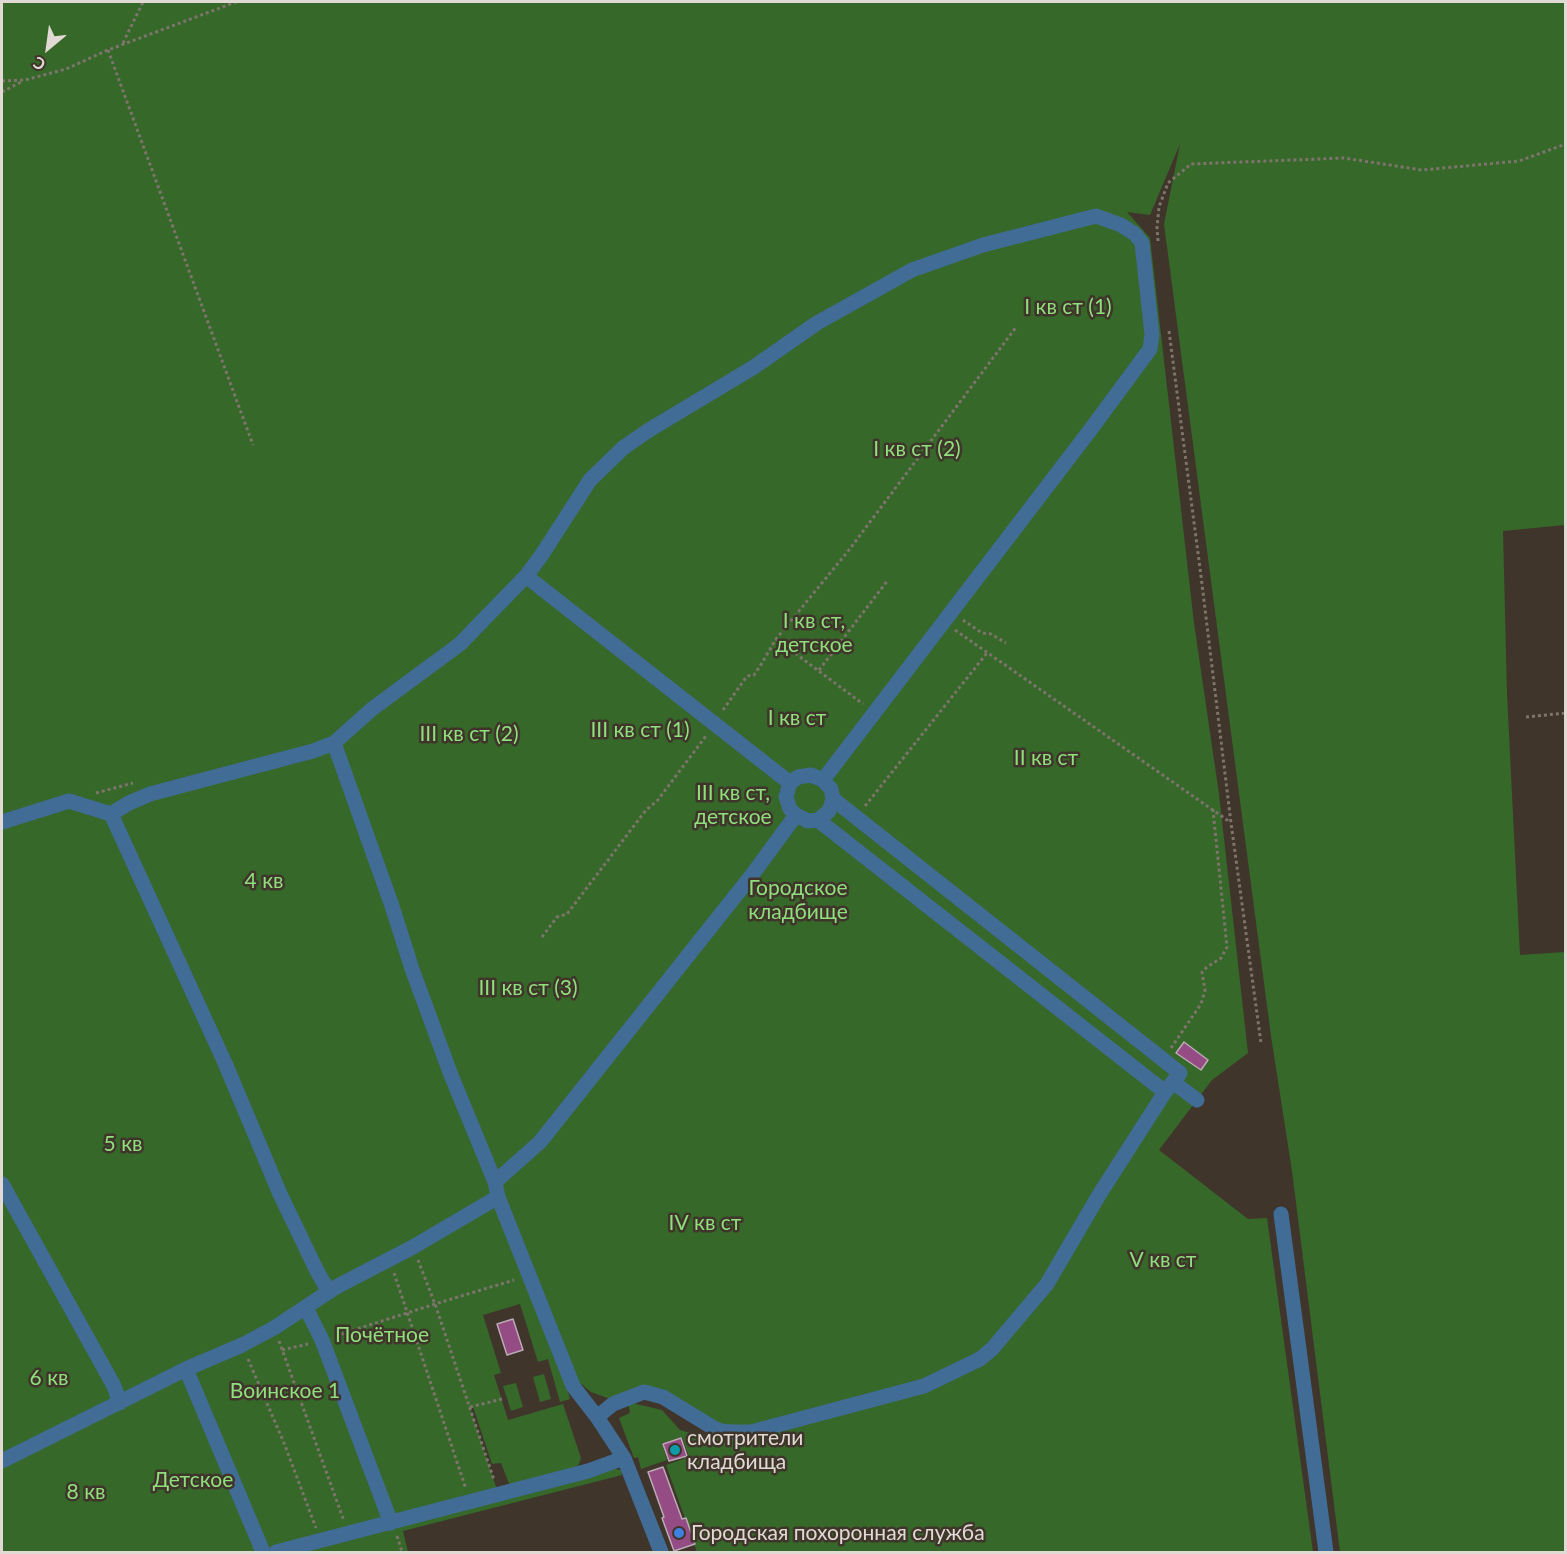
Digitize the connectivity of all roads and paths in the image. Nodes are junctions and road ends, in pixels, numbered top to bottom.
1 (143, 2) edge
2 (236, 2) edge
3 (123, 45) junction
4 (108, 50) junction
5 (25, 80) junction
6 (2, 81) edge
7 (2, 92) edge
8 (1566, 144) edge
9 (1159, 250) dead end
10 (1017, 326) dead end
11 (1168, 328) dead end
12 (253, 445) dead end
13 (526, 576) junction
14 (888, 580) dead end
15 (948, 617) junction
16 (776, 639) junction
17 (1006, 643) dead end
18 (987, 653) junction
19 (819, 670) junction
20 (874, 712) junction
21 (1566, 713) edge
22 (1526, 717) dead end
23 (714, 724) junction
24 (334, 743) junction
25 (823, 780) junction
26 (790, 783) junction
27 (833, 799) junction
28 (1213, 810) junction
29 (111, 814) junction
30 (796, 815) junction
31 (856, 818) junction
32 (819, 820) junction
33 (2, 822) edge
34 (1231, 823) junction
35 (542, 937) dead end
36 (1261, 1043) dead end
37 (1162, 1059) junction
38 (1169, 1087) junction
39 (1197, 1100) dead end
40 (495, 1182) junction
41 (2, 1184) edge
42 (498, 1197) junction
43 (1281, 1214) dead end
44 (413, 1247) junction
45 (390, 1260) junction
46 (530, 1275) junction
47 (329, 1292) junction
48 (435, 1304) junction
49 (306, 1308) junction
50 (407, 1313) junction
51 (274, 1328) junction
52 (322, 1340) junction
53 (243, 1345) junction
54 (282, 1350) junction
55 (186, 1370) junction
56 (502, 1399) dead end
57 (120, 1403) junction
58 (470, 1407) junction
59 (597, 1417) junction
60 (624, 1458) junction
61 (2, 1461) edge
62 (499, 1494) junction
63 (470, 1502) junction
64 (391, 1523) junction
65 (348, 1534) junction
66 (321, 1541) junction
67 (263, 1552) edge
68 (276, 1552) edge
69 (661, 1552) edge
70 (1326, 1552) edge

1 - 3 path
2 - 3 path
3 - 4 path
4 - 5 path
4 - 12 path
5 - 6 path
5 - 7 path
8 - 9 path
10 - 16 path
11 - 34 path
13 - 15 street
13 - 23 street
13 - 24 street
14 - 19 path
15 - 17 path
15 - 18 path
15 - 20 street
16 - 19 path
16 - 23 path
18 - 28 path
18 - 31 path
19 - 20 path
20 - 25 street
21 - 22 path
23 - 26 street
23 - 35 path
24 - 29 street
24 - 40 street
25 - 26 street
25 - 27 street
26 - 30 street
27 - 31 street
27 - 32 street
28 - 34 path
28 - 37 path
29 - 33 street
29 - 47 street
30 - 32 street
30 - 40 street
31 - 37 street
32 - 38 street
34 - 36 path
37 - 38 street
38 - 39 street
38 - 59 street
40 - 42 street
41 - 57 street
42 - 44 street
42 - 46 street
43 - 70 street
44 - 45 street
44 - 48 path
45 - 47 street
45 - 50 path
46 - 48 path
46 - 59 street
47 - 49 street
48 - 50 path
48 - 58 path
49 - 51 street
49 - 52 street
50 - 52 path
50 - 63 path
51 - 53 street
51 - 54 path
52 - 54 path
52 - 64 street
53 - 55 street
53 - 66 path
54 - 65 path
55 - 57 street
55 - 67 street
56 - 58 path
57 - 61 street
58 - 62 path
59 - 60 street
60 - 62 street
60 - 69 street
62 - 63 street
63 - 64 street
64 - 65 street
65 - 66 street
66 - 68 street

